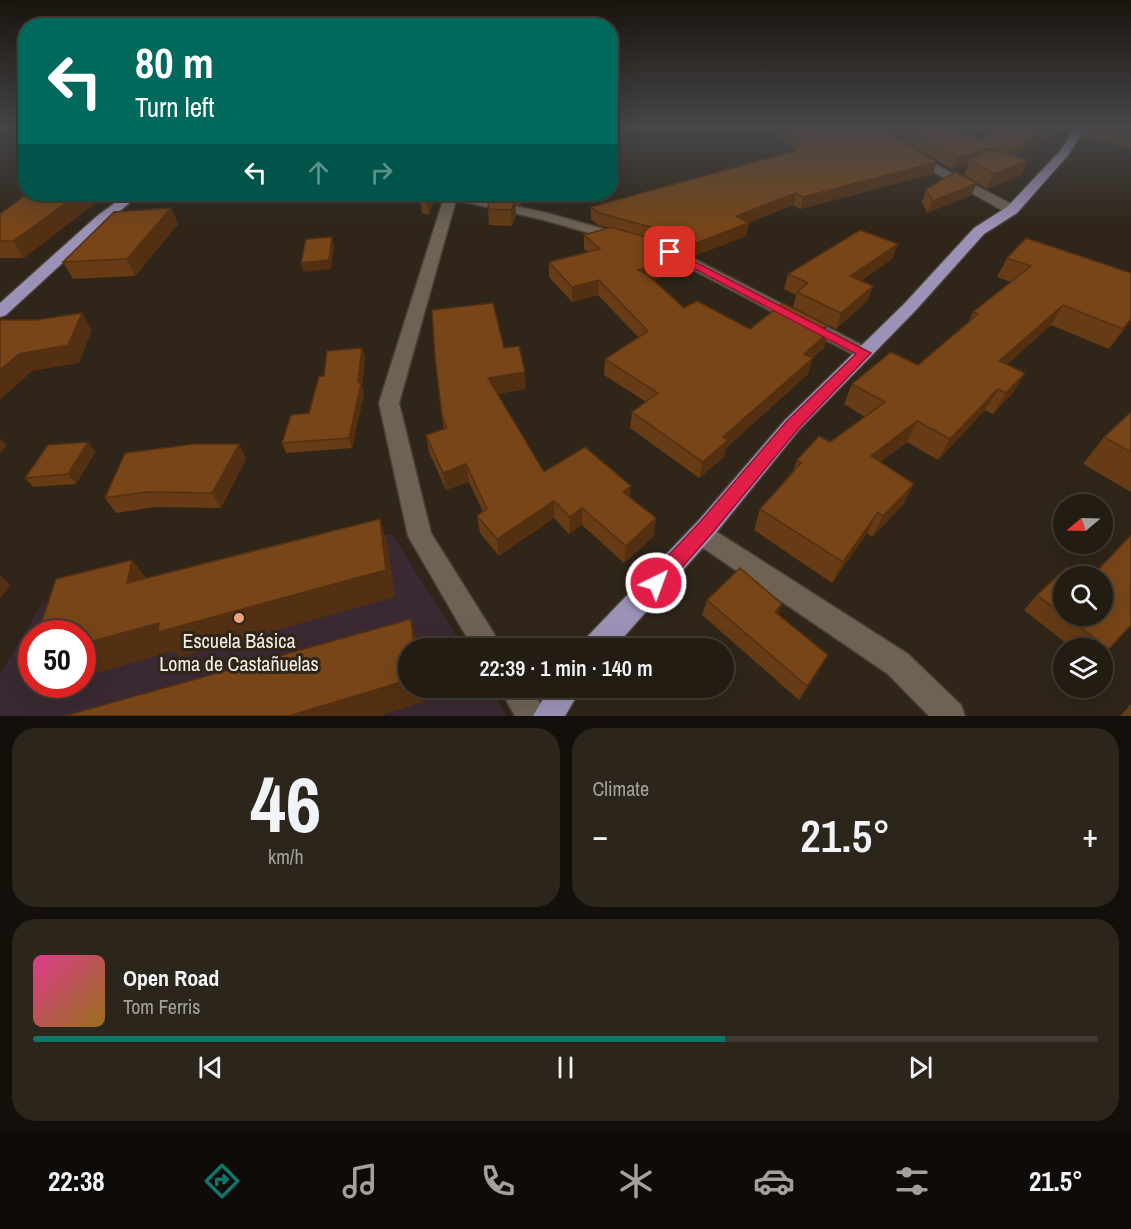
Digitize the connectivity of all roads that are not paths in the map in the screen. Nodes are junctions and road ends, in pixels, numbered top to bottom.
1 (924, 160) edge
2 (1057, 160) edge
3 (125, 201) edge
4 (449, 201) edge
5 (480, 201) edge
6 (1012, 210) junction
7 (0, 312) edge
8 (864, 353) junction
9 (701, 534) junction
10 (483, 638) edge
11 (605, 638) edge
12 (521, 698) edge
13 (560, 698) edge
14 (532, 716) edge
15 (548, 716) edge
16 (950, 716) edge

1 - 6 street
2 - 6 main road
3 - 7 main road
4 - 10 street
5 - 8 street
6 - 8 main road
8 - 9 main road
9 - 11 main road
9 - 16 street
12 - 14 street
13 - 15 main road

